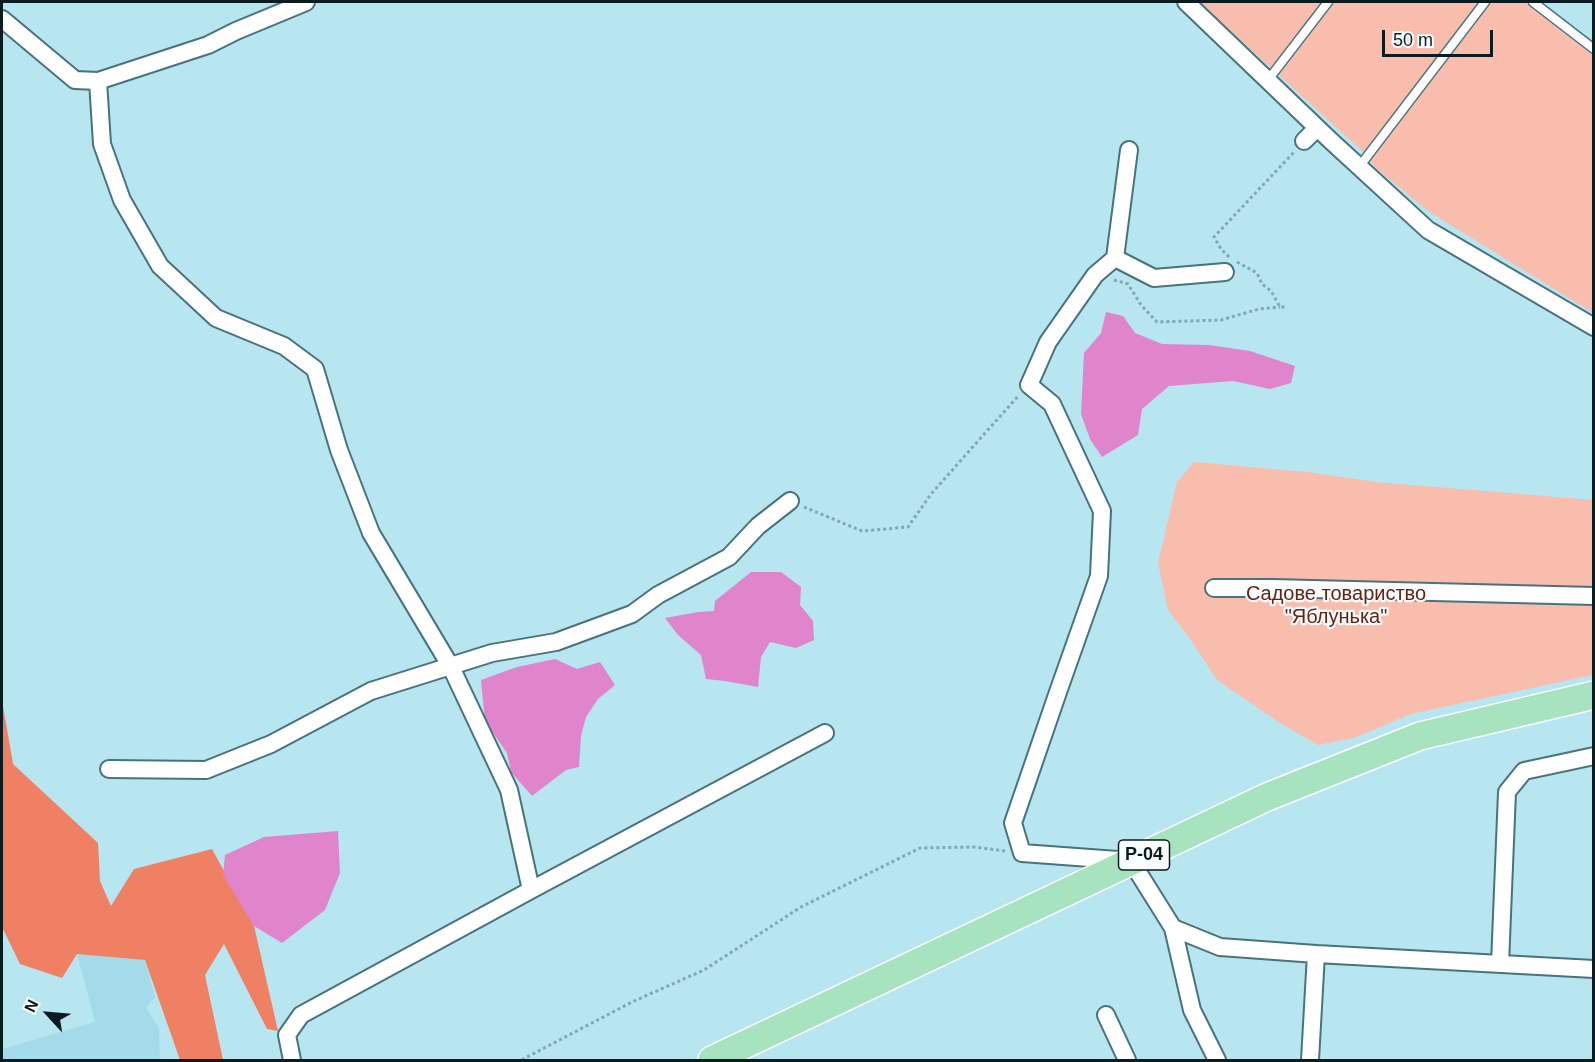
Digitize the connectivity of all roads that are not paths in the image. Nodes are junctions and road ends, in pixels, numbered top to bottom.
1 (306, 2) edge
2 (1186, 2) edge
3 (1328, 2) edge
4 (1485, 2) edge
5 (1533, 2) edge
6 (2, 19) edge
7 (1593, 49) edge
8 (1268, 80) junction
9 (98, 81) junction
10 (1317, 128) junction
11 (1304, 141) road end
12 (1129, 150) dead end
13 (1359, 167) junction
14 (1115, 258) junction
15 (1225, 272) dead end
16 (1593, 327) edge
17 (790, 501) road end
18 (1214, 588) dead end
19 (1593, 596) edge
20 (451, 667) junction
21 (1593, 695) edge
22 (825, 733) dead end
23 (1593, 756) edge
24 (109, 770) dead end
25 (1131, 861) junction
26 (531, 890) junction
27 (1173, 928) junction
28 (1316, 954) junction
29 (1500, 964) junction
30 (1593, 969) edge
31 (1106, 1015) dead end
32 (292, 1060) edge
33 (712, 1060) edge
34 (1127, 1060) edge
35 (1217, 1060) edge
36 (1310, 1060) edge

1 - 9 street
2 - 8 street
3 - 8 lane
4 - 13 lane
5 - 7 lane
6 - 9 street
8 - 10 street
9 - 20 street
10 - 11 street
10 - 13 street
12 - 14 street
13 - 16 street
14 - 15 street
14 - 25 street
17 - 20 street
18 - 19 street
20 - 24 street
20 - 26 street
21 - 25 main road, Р-04
22 - 26 street
23 - 29 street
25 - 27 street
25 - 33 main road, Р-04
26 - 32 street
27 - 28 street
27 - 35 street
28 - 29 street
28 - 36 street
29 - 30 street
31 - 34 street

